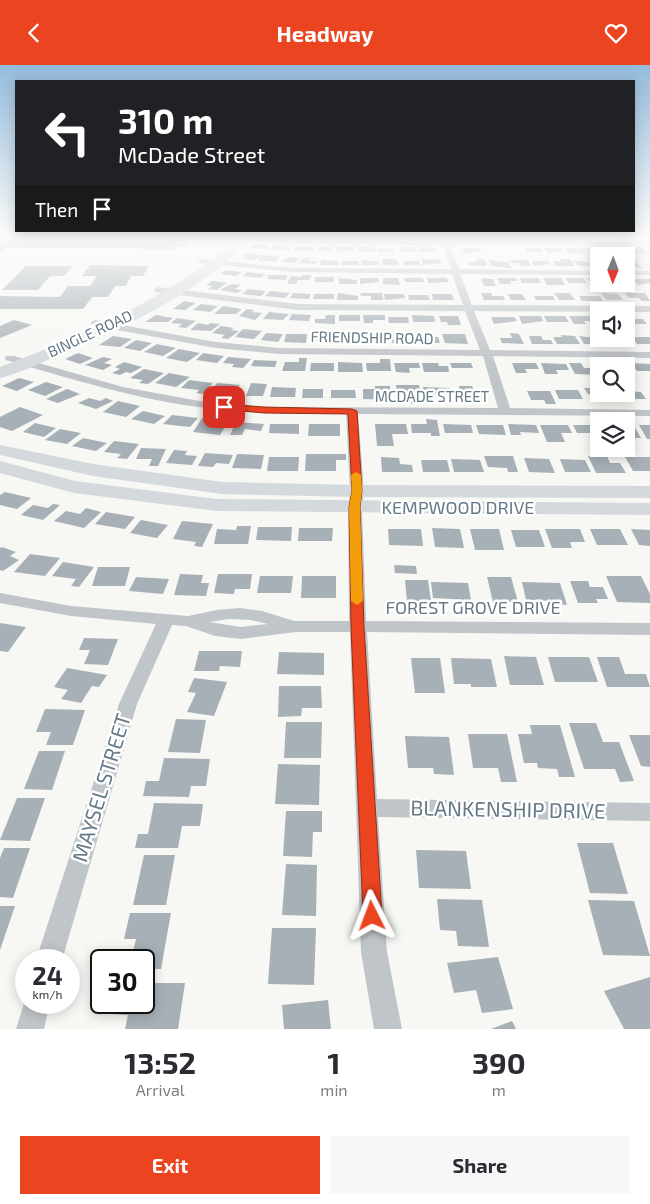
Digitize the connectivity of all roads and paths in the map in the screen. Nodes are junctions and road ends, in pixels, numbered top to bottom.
1 (174, 279) edge
2 (195, 279) edge
3 (458, 279) edge
4 (158, 290) junction
5 (176, 292) junction
6 (468, 308) junction
7 (650, 309) edge
8 (95, 323) junction
9 (113, 326) junction
10 (487, 354) junction
11 (650, 355) edge
12 (5, 360) edge
13 (26, 363) junction
14 (0, 373) edge
15 (352, 411) junction
16 (505, 411) junction
17 (650, 413) edge
18 (0, 450) edge
19 (0, 467) edge
20 (154, 479) junction
21 (650, 492) edge
22 (141, 495) junction
23 (356, 499) junction
24 (569, 500) junction
25 (650, 509) edge
26 (0, 598) edge
27 (177, 621) junction
28 (358, 627) junction
29 (650, 629) edge
30 (367, 808) junction
31 (650, 812) edge
32 (52, 949) edge
33 (34, 1014) edge
34 (30, 1029) edge
35 (388, 1029) edge

1 - 4 main road, BINGLE ROAD
2 - 5 main road, BINGLE ROAD
3 - 6 street
4 - 5 street
4 - 8 main road, BINGLE ROAD
5 - 6 street
5 - 9 main road, BINGLE ROAD
6 - 7 street
6 - 10 street
8 - 9 street, FRIENDSHIP ROAD
8 - 12 main road, BINGLE ROAD
9 - 10 street, FRIENDSHIP ROAD
9 - 13 main road, BINGLE ROAD
10 - 11 street, FRIENDSHIP ROAD
10 - 16 street
12 - 13 street, MCDADE STREET
13 - 14 main road, BINGLE ROAD
13 - 15 street, MCDADE STREET
15 - 16 street, MCDADE STREET
15 - 23 street
16 - 17 street, MCDADE STREET
18 - 20 main road, KEMPWOOD DRIVE
19 - 22 main road, KEMPWOOD DRIVE
20 - 22 main road
20 - 23 main road, KEMPWOOD DRIVE
21 - 24 main road, KEMPWOOD DRIVE
22 - 23 main road, KEMPWOOD DRIVE
23 - 24 main road, KEMPWOOD DRIVE
23 - 28 street
24 - 25 main road, KEMPWOOD DRIVE
26 - 27 street, FOREST GROVE DRIVE
27 - 28 street, FOREST GROVE DRIVE
27 - 32 street, MAYSEL STREET
28 - 29 street, FOREST GROVE DRIVE
28 - 30 street
30 - 31 street, BLANKENSHIP DRIVE
30 - 35 street
33 - 34 street

